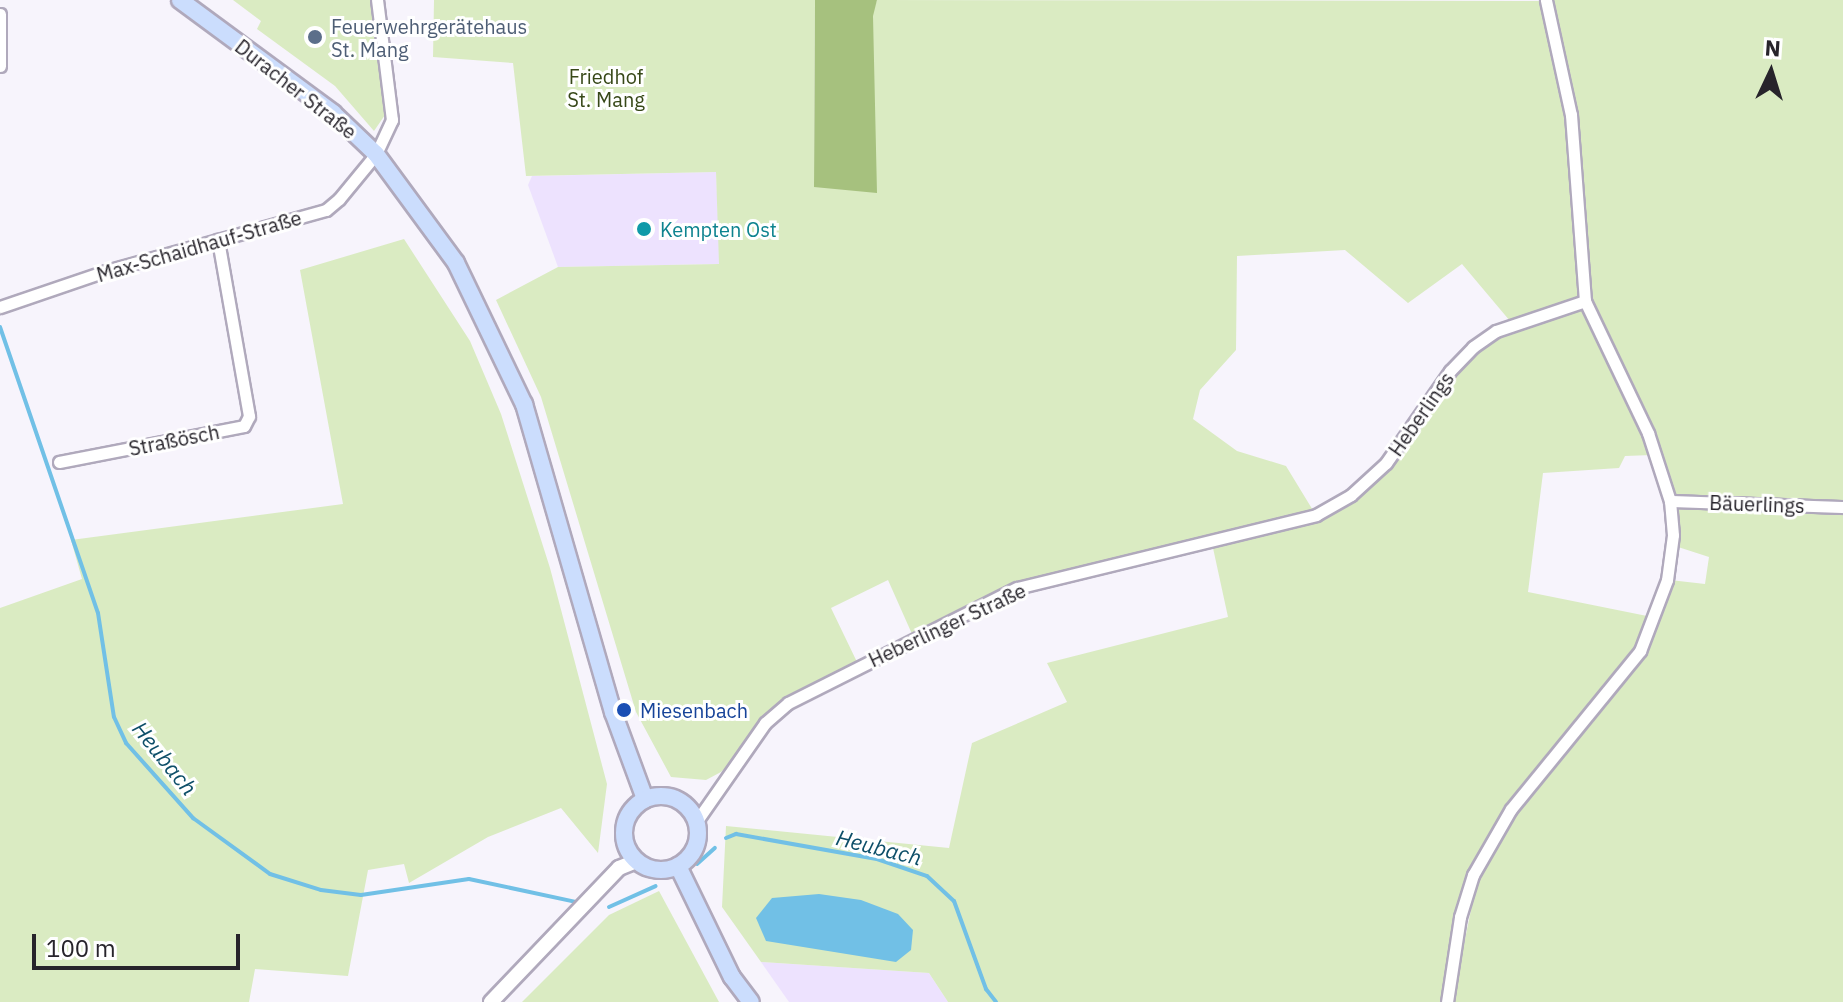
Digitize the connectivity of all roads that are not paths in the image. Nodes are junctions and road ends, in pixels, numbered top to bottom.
1 (180, 0) edge
2 (377, 0) edge
3 (1546, 0) edge
4 (0, 14) edge
5 (0, 66) edge
6 (371, 150) junction
7 (218, 240) junction
8 (1585, 301) junction
9 (0, 307) edge
10 (59, 462) dead end
11 (1670, 501) junction
12 (1843, 507) edge
13 (1259, 531) joint
14 (645, 799) junction
15 (696, 822) junction
16 (636, 861) junction
17 (678, 866) junction
18 (491, 1002) edge
19 (751, 1002) edge
20 (1447, 1002) edge

1 - 6 main road, Duracher Straße
2 - 6 street
3 - 8 street
4 - 5 street
6 - 7 street, Max-Schaidhauf-Straße
6 - 14 main road, Duracher Straße
7 - 9 street, Max-Schaidhauf-Straße
7 - 10 street, Straßösch
8 - 11 street
8 - 13 street, Heberlings
11 - 12 street, Bäuerlings
11 - 20 street
13 - 15 street, Heberlinger Straße
14 - 15 main road
14 - 16 main road
15 - 17 main road
16 - 17 main road
16 - 18 street
17 - 19 main road

